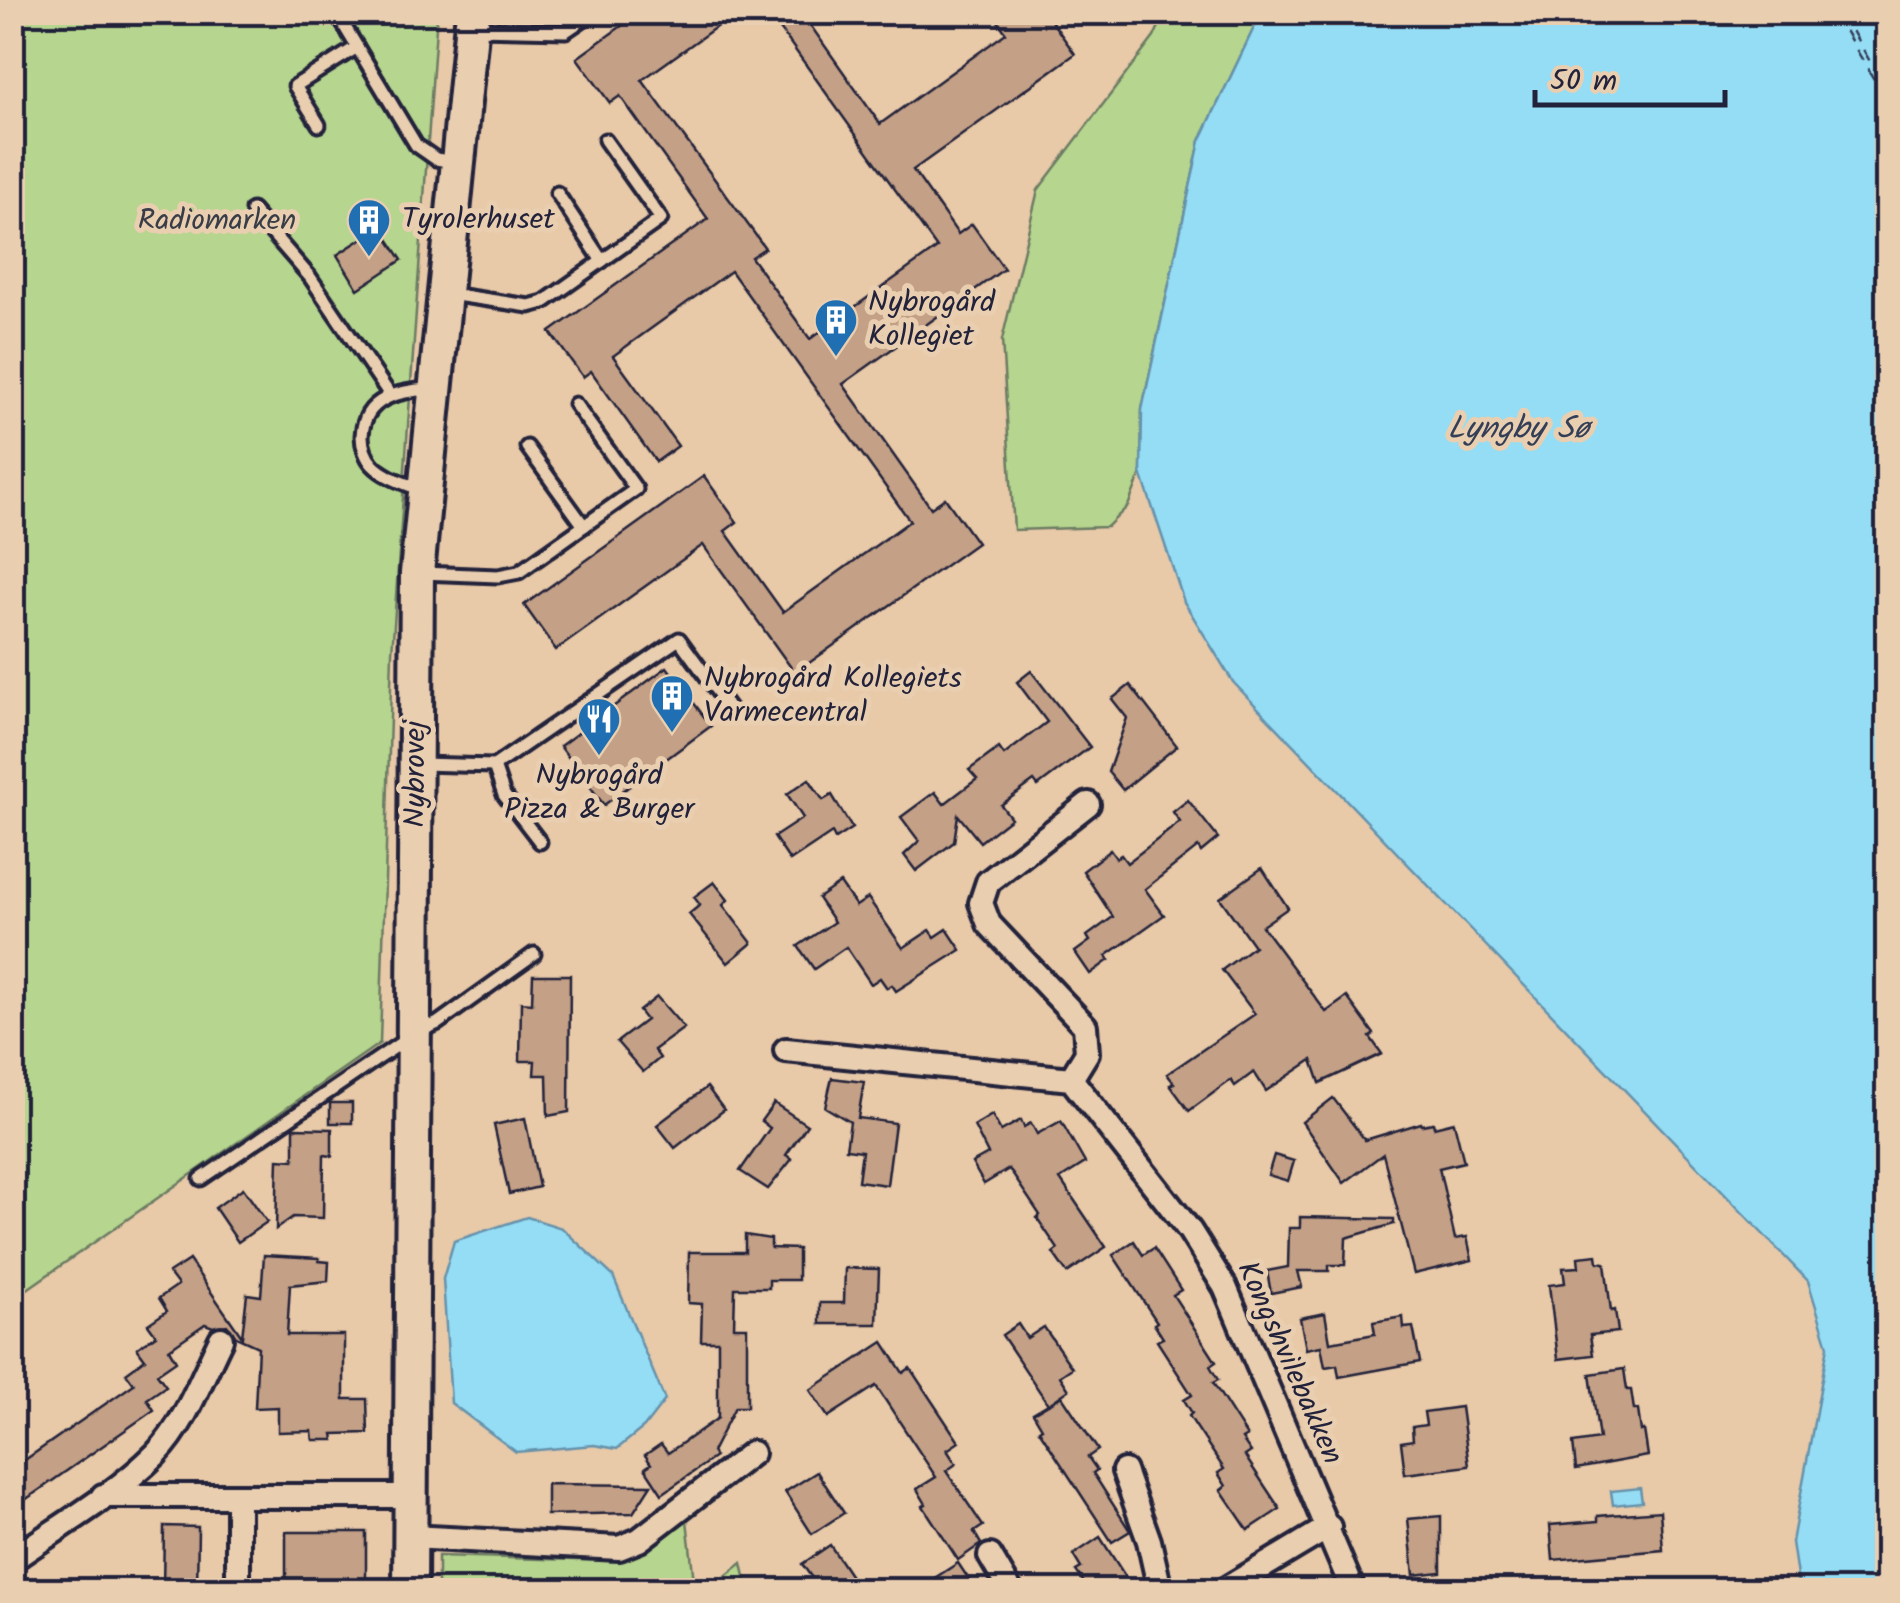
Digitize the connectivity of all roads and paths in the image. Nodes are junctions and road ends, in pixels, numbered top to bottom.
1 (336, 12) edge
2 (594, 12) edge
3 (472, 21) edge
4 (357, 46) junction
5 (318, 125) dead end
6 (604, 140) dead end
7 (458, 163) junction
8 (556, 193) dead end
9 (252, 210) dead end
10 (602, 261) junction
11 (445, 294) junction
12 (434, 388) junction
13 (390, 394) junction
14 (575, 404) dead end
15 (526, 447) dead end
16 (423, 491) junction
17 (584, 526) junction
18 (417, 573) junction
19 (733, 713) dead end
20 (416, 764) junction
21 (494, 766) junction
22 (1088, 804) dead end
23 (540, 842) dead end
24 (534, 954) dead end
25 (414, 1034) junction
26 (786, 1050) dead end
27 (1071, 1078) junction
28 (201, 1179) dead end
29 (221, 1339) dead end
30 (752, 1452) dead end
31 (1124, 1472) dead end
32 (104, 1496) junction
33 (238, 1496) junction
34 (411, 1496) junction
35 (1329, 1527) junction
36 (410, 1537) junction
37 (990, 1556) dead end
38 (12, 1560) edge
39 (238, 1590) edge
40 (410, 1590) edge
41 (1010, 1590) edge
42 (1160, 1590) edge
43 (1224, 1590) edge
44 (1353, 1590) edge

1 - 4 lane
2 - 3 lane
3 - 7 street, Nybrovej
4 - 5 lane
4 - 7 lane
6 - 10 lane
7 - 11 street, Nybrovej
8 - 10 lane
9 - 13 lane
10 - 11 lane
11 - 12 street, Nybrovej
12 - 13 lane
12 - 16 street, Nybrovej
13 - 16 lane
14 - 17 lane
15 - 17 lane
16 - 18 street, Nybrovej
17 - 18 lane
18 - 20 street, Nybrovej
19 - 21 lane
20 - 21 lane
20 - 25 street, Nybrovej
21 - 23 lane
22 - 27 street
24 - 25 lane
25 - 28 lane
25 - 34 street, Nybrovej
26 - 27 street
27 - 35 street, Kongshvilebakken
29 - 32 street
30 - 36 street
31 - 42 street
32 - 33 street
32 - 38 street
33 - 34 street
33 - 39 street
34 - 36 street, Nybrovej
35 - 43 street
35 - 44 street, Kongshvilebakken
36 - 40 street, Nybrovej
37 - 41 street

